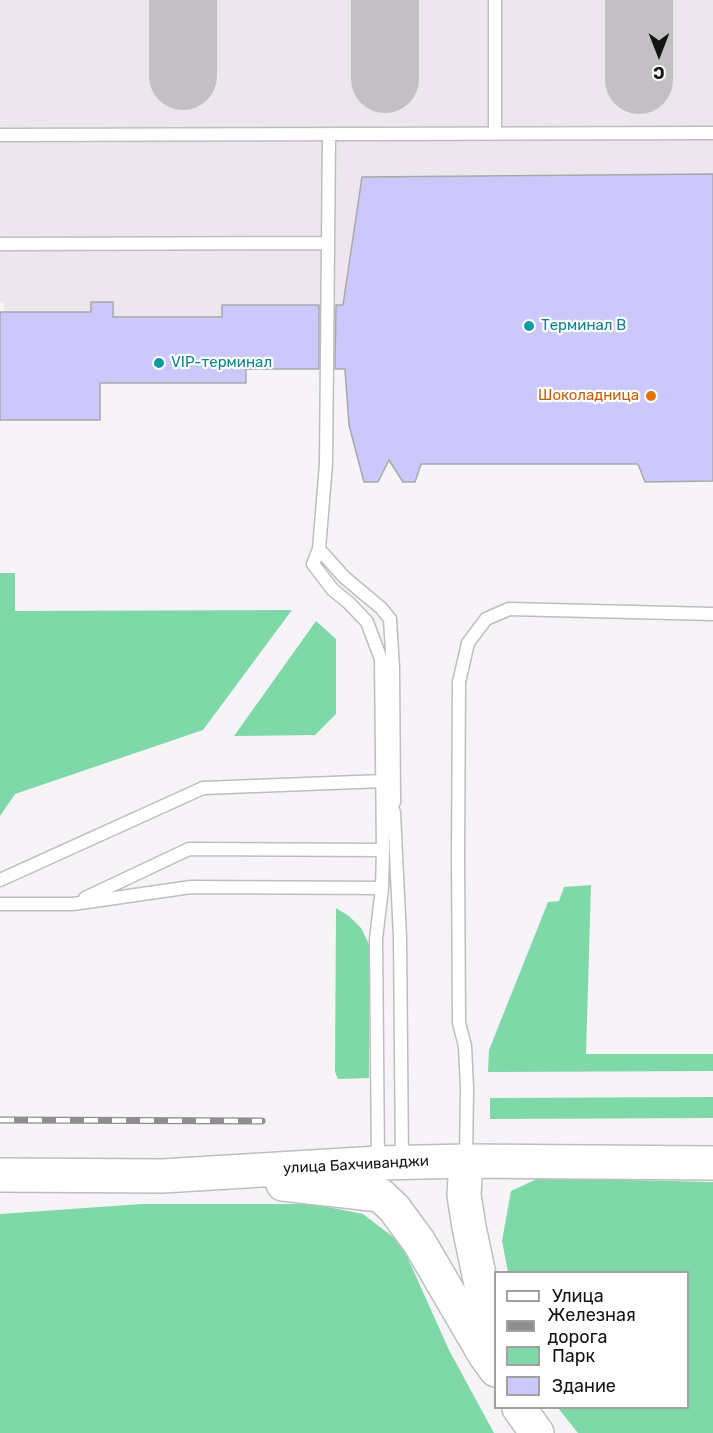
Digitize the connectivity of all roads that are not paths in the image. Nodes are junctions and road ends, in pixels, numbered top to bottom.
1 (495, 0) edge
2 (713, 133) edge
3 (495, 134) junction
4 (0, 135) edge
5 (329, 136) junction
6 (328, 243) junction
7 (0, 244) edge
8 (319, 549) junction
9 (713, 614) edge
10 (383, 781) junction
11 (394, 813) junction
12 (383, 850) junction
13 (0, 880) edge
14 (382, 888) junction
15 (0, 904) edge
16 (73, 904) junction
17 (466, 1161) junction
18 (713, 1163) edge
19 (0, 1175) edge
20 (383, 1176) junction
21 (494, 1351) edge
22 (494, 1368) edge
23 (520, 1409) edge
24 (537, 1433) edge

1 - 3 lane
2 - 3 lane
3 - 5 lane
4 - 5 lane
5 - 6 lane
6 - 7 lane
6 - 8 lane
8 - 10 lane
8 - 11 lane
9 - 17 lane
10 - 11 lane
10 - 12 lane
10 - 13 lane
11 - 20 lane
12 - 14 lane
12 - 16 lane
14 - 16 lane
14 - 20 lane
15 - 16 lane
17 - 18 main road, улица Бахчиванджи
17 - 20 main road, улица Бахчиванджи
17 - 21 main road
19 - 20 main road, улица Бахчиванджи
20 - 22 main road
23 - 24 main road

